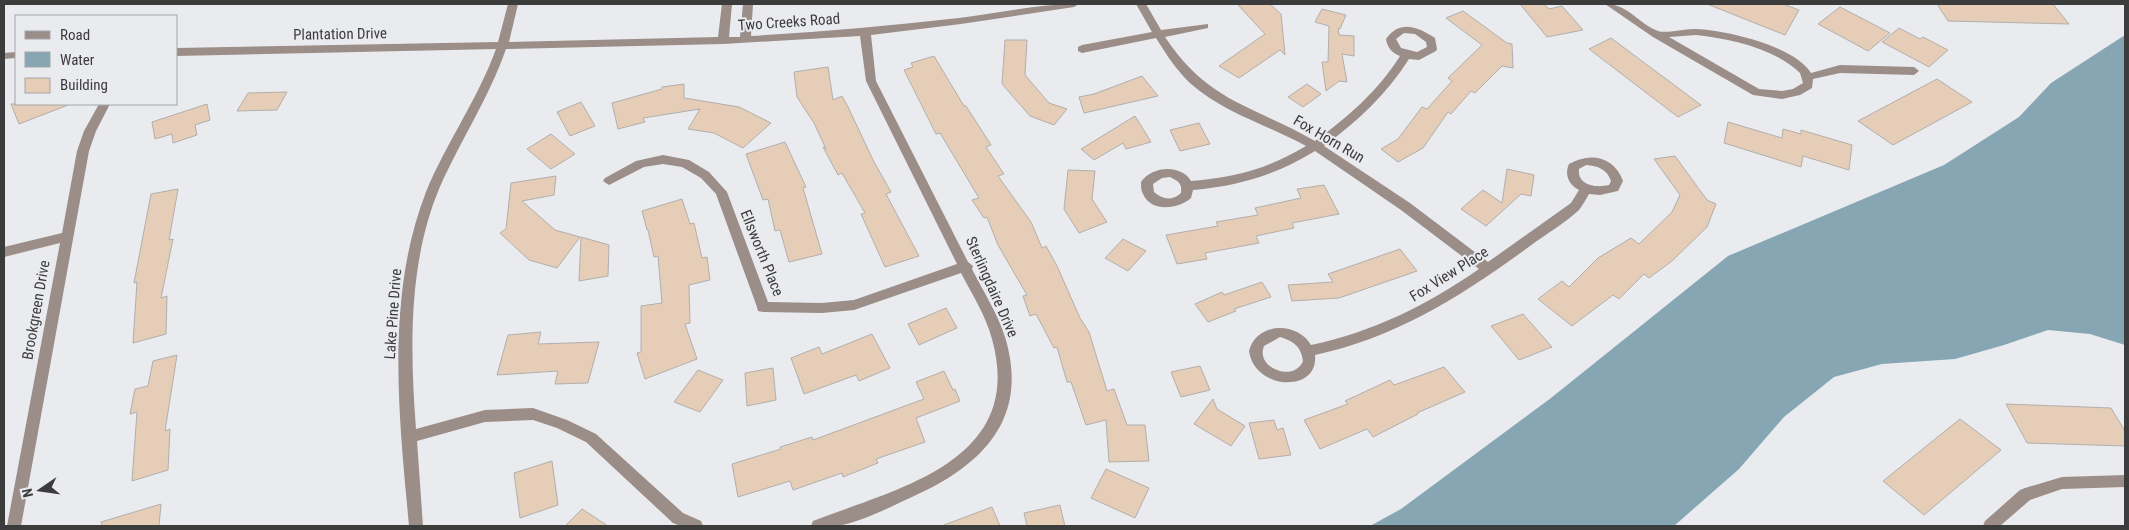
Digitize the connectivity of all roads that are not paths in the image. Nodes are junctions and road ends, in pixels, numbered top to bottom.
1 (513, 4) edge
2 (727, 4) edge
3 (748, 4) edge
4 (1074, 4) edge
5 (1141, 4) edge
6 (1610, 4) edge
7 (1204, 26) dead end
8 (865, 32) junction
9 (1158, 35) junction
10 (1657, 35) junction
11 (745, 40) junction
12 (723, 41) junction
13 (504, 44) junction
14 (1082, 49) dead end
15 (178, 52) edge
16 (1406, 55) dead end
17 (1914, 71) dead end
18 (1808, 77) junction
19 (103, 105) edge
20 (1316, 146) junction
21 (609, 180) dead end
22 (1188, 186) dead end
23 (1586, 189) dead end
24 (66, 237) junction
25 (4, 252) edge
26 (967, 266) junction
27 (1489, 270) junction
28 (1309, 351) dead end
29 (411, 436) junction
30 (2125, 481) edge
31 (14, 526) edge
32 (416, 526) edge
33 (696, 526) edge
34 (818, 526) edge
35 (1990, 526) edge

1 - 13 street, Lake Pine Drive
2 - 12 street
3 - 11 street
4 - 8 street, Two Creeks Road
5 - 9 street, Fox Horn Run
6 - 10 street
7 - 9 street
8 - 11 street, Two Creeks Road
8 - 26 street, Sterlingdaire Drive
9 - 14 street
9 - 20 street, Fox Horn Run
10 - 18 street
10 - 18 street
11 - 12 street, Two Creeks Road
12 - 13 street, Two Creeks Road
13 - 15 street, Plantation Drive
13 - 29 street, Lake Pine Drive
16 - 20 street
17 - 18 street
19 - 24 street, Brookgreen Drive
20 - 22 street
20 - 27 street, Fox Horn Run
21 - 26 street, Ellsworth Place
23 - 27 street, Fox View Place
24 - 25 street
24 - 31 street, Brookgreen Drive
26 - 34 street, Sterlingdaire Drive
27 - 28 street, Fox View Place
29 - 32 street, Lake Pine Drive
29 - 33 street
30 - 35 street

